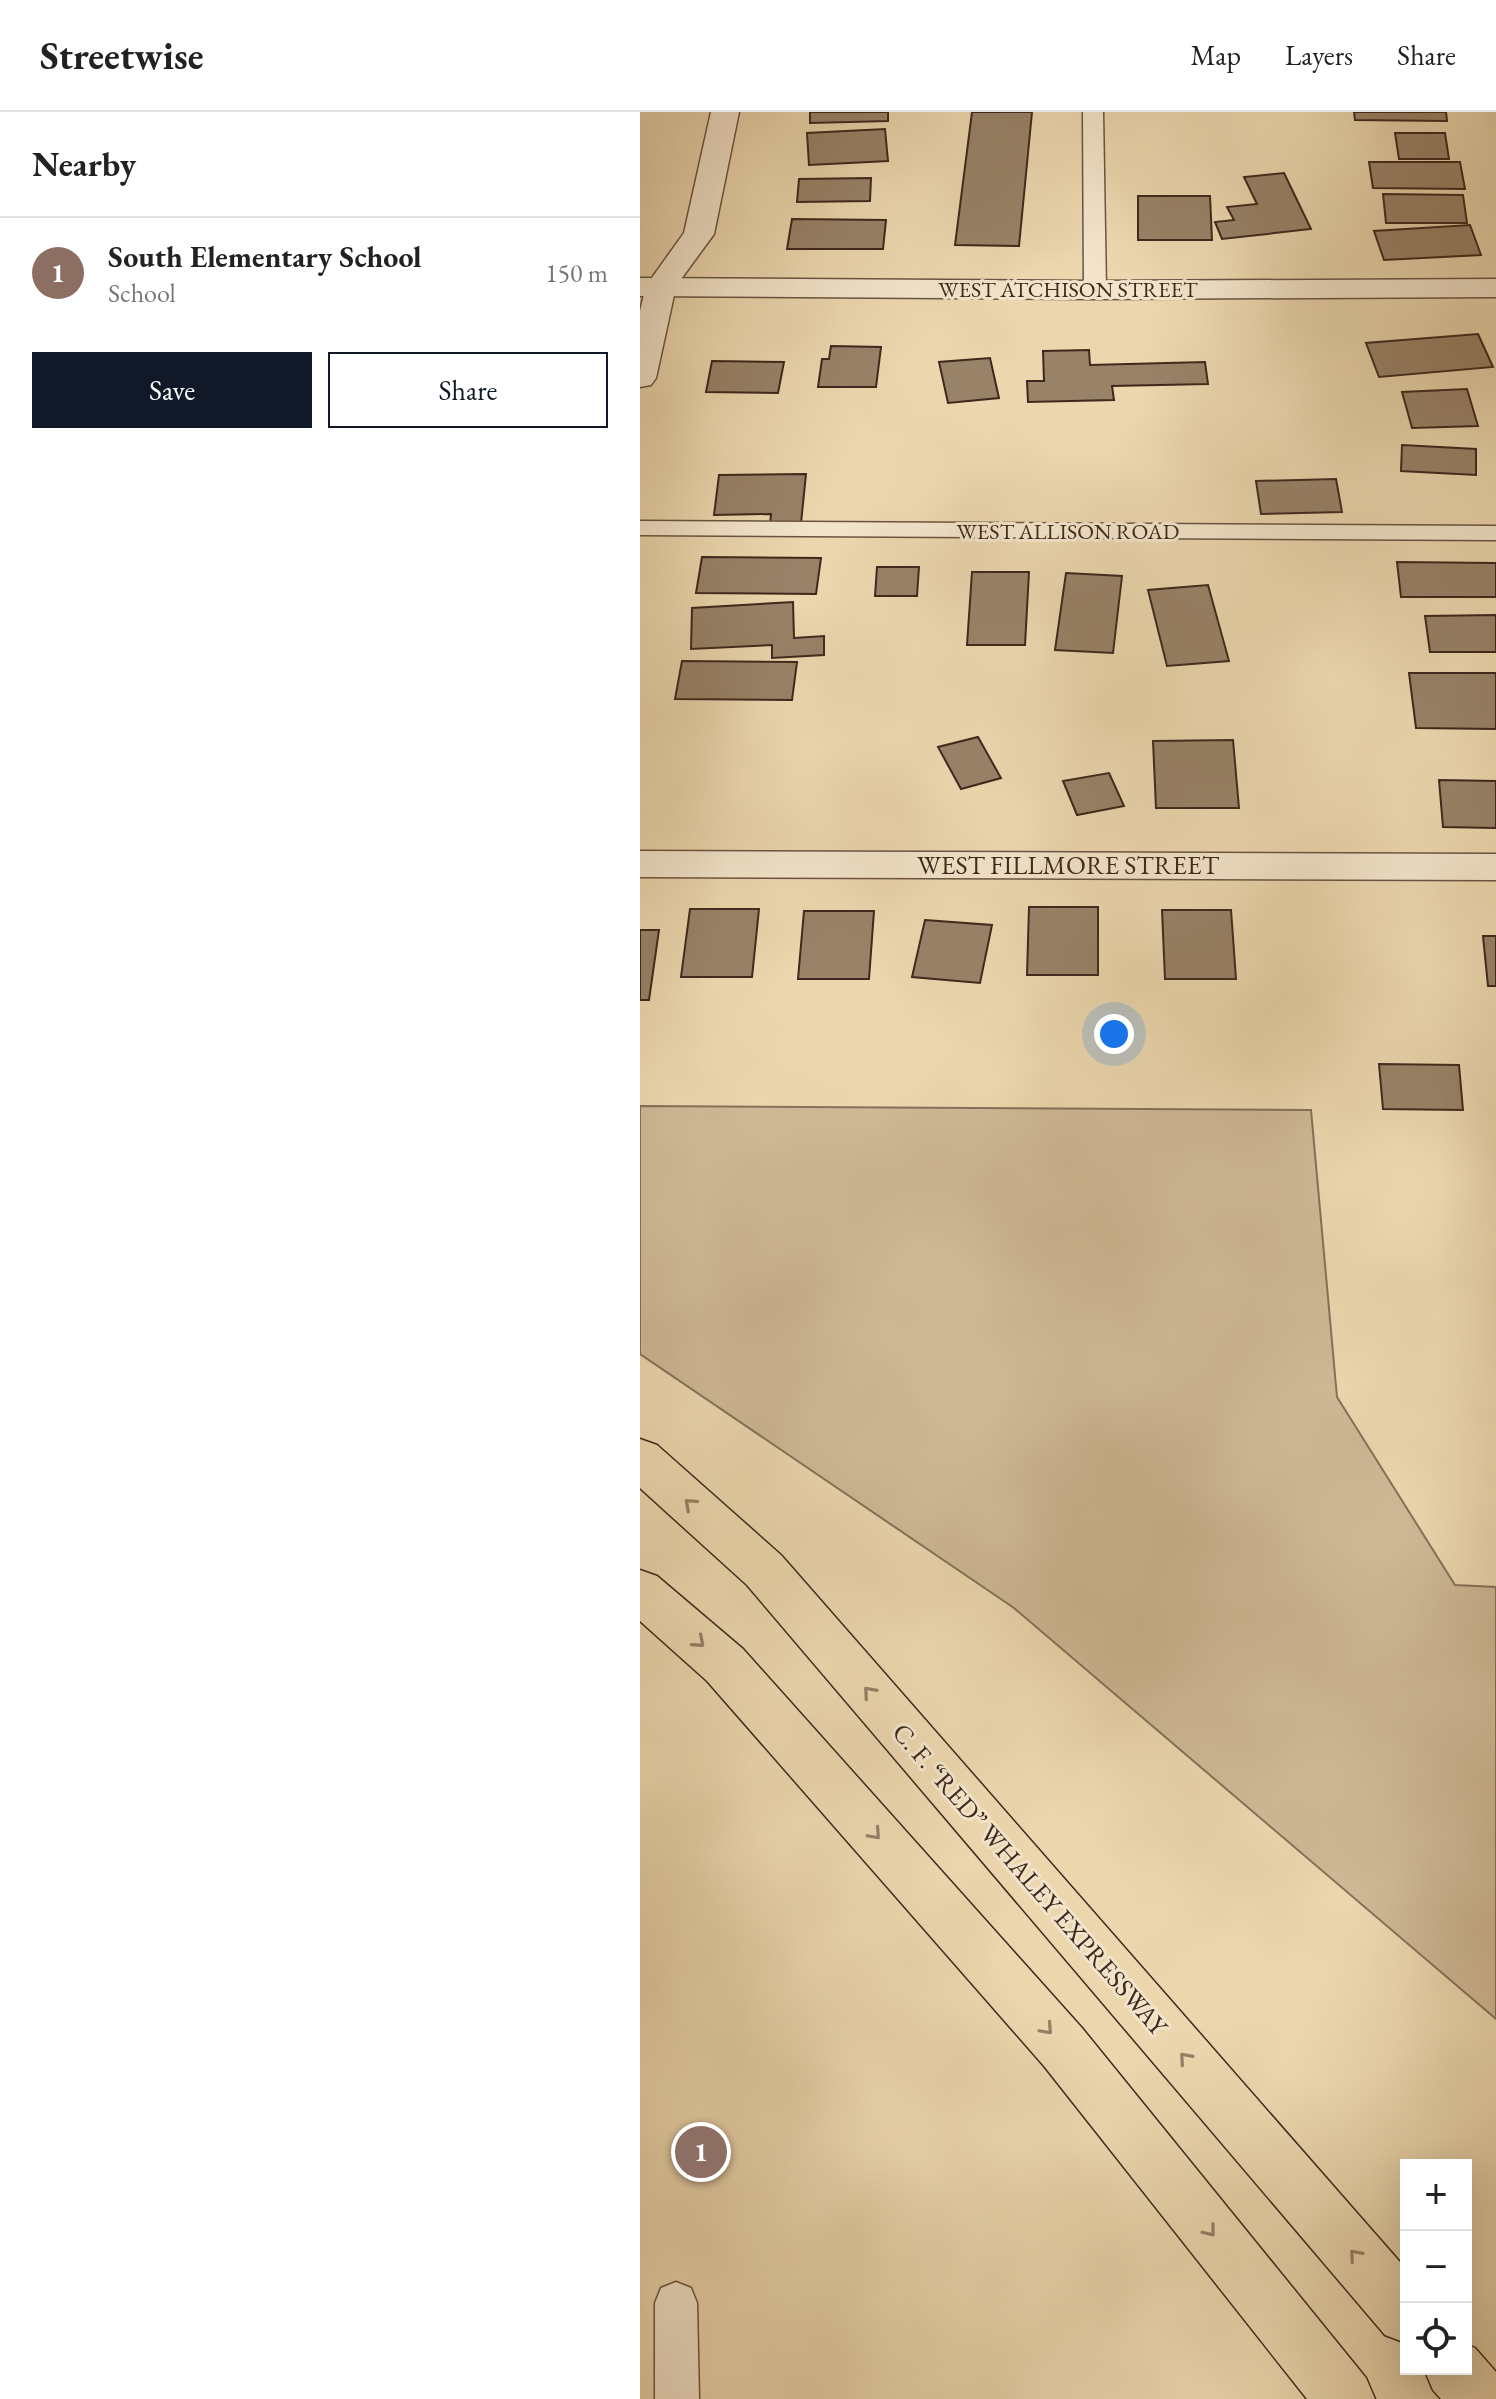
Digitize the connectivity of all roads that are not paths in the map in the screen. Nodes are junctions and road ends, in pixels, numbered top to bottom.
1 (725, 112) edge
2 (1093, 112) edge
3 (651, 286) edge
4 (1496, 288) edge
5 (1095, 290) junction
6 (640, 378) edge
7 (640, 528) edge
8 (1496, 533) edge
9 (640, 864) edge
10 (1496, 867) edge
11 (640, 1459) edge
12 (640, 1591) edge
13 (676, 2303) dead end
14 (1400, 2307) edge
15 (1459, 2375) edge
16 (677, 2399) edge
17 (1345, 2399) edge
18 (1480, 2399) edge

1 - 3 street
2 - 5 lane
3 - 5 street, WEST ATCHISON STREET
3 - 6 street
4 - 5 street, WEST ATCHISON STREET
7 - 8 lane, WEST ALLISON ROAD
9 - 10 street, WEST FILLMORE STREET
14 -> 11 highway, C. F. “RED” WHALEY EXPRESSWAY
12 -> 17 highway
13 - 16 lane
15 - 18 highway

